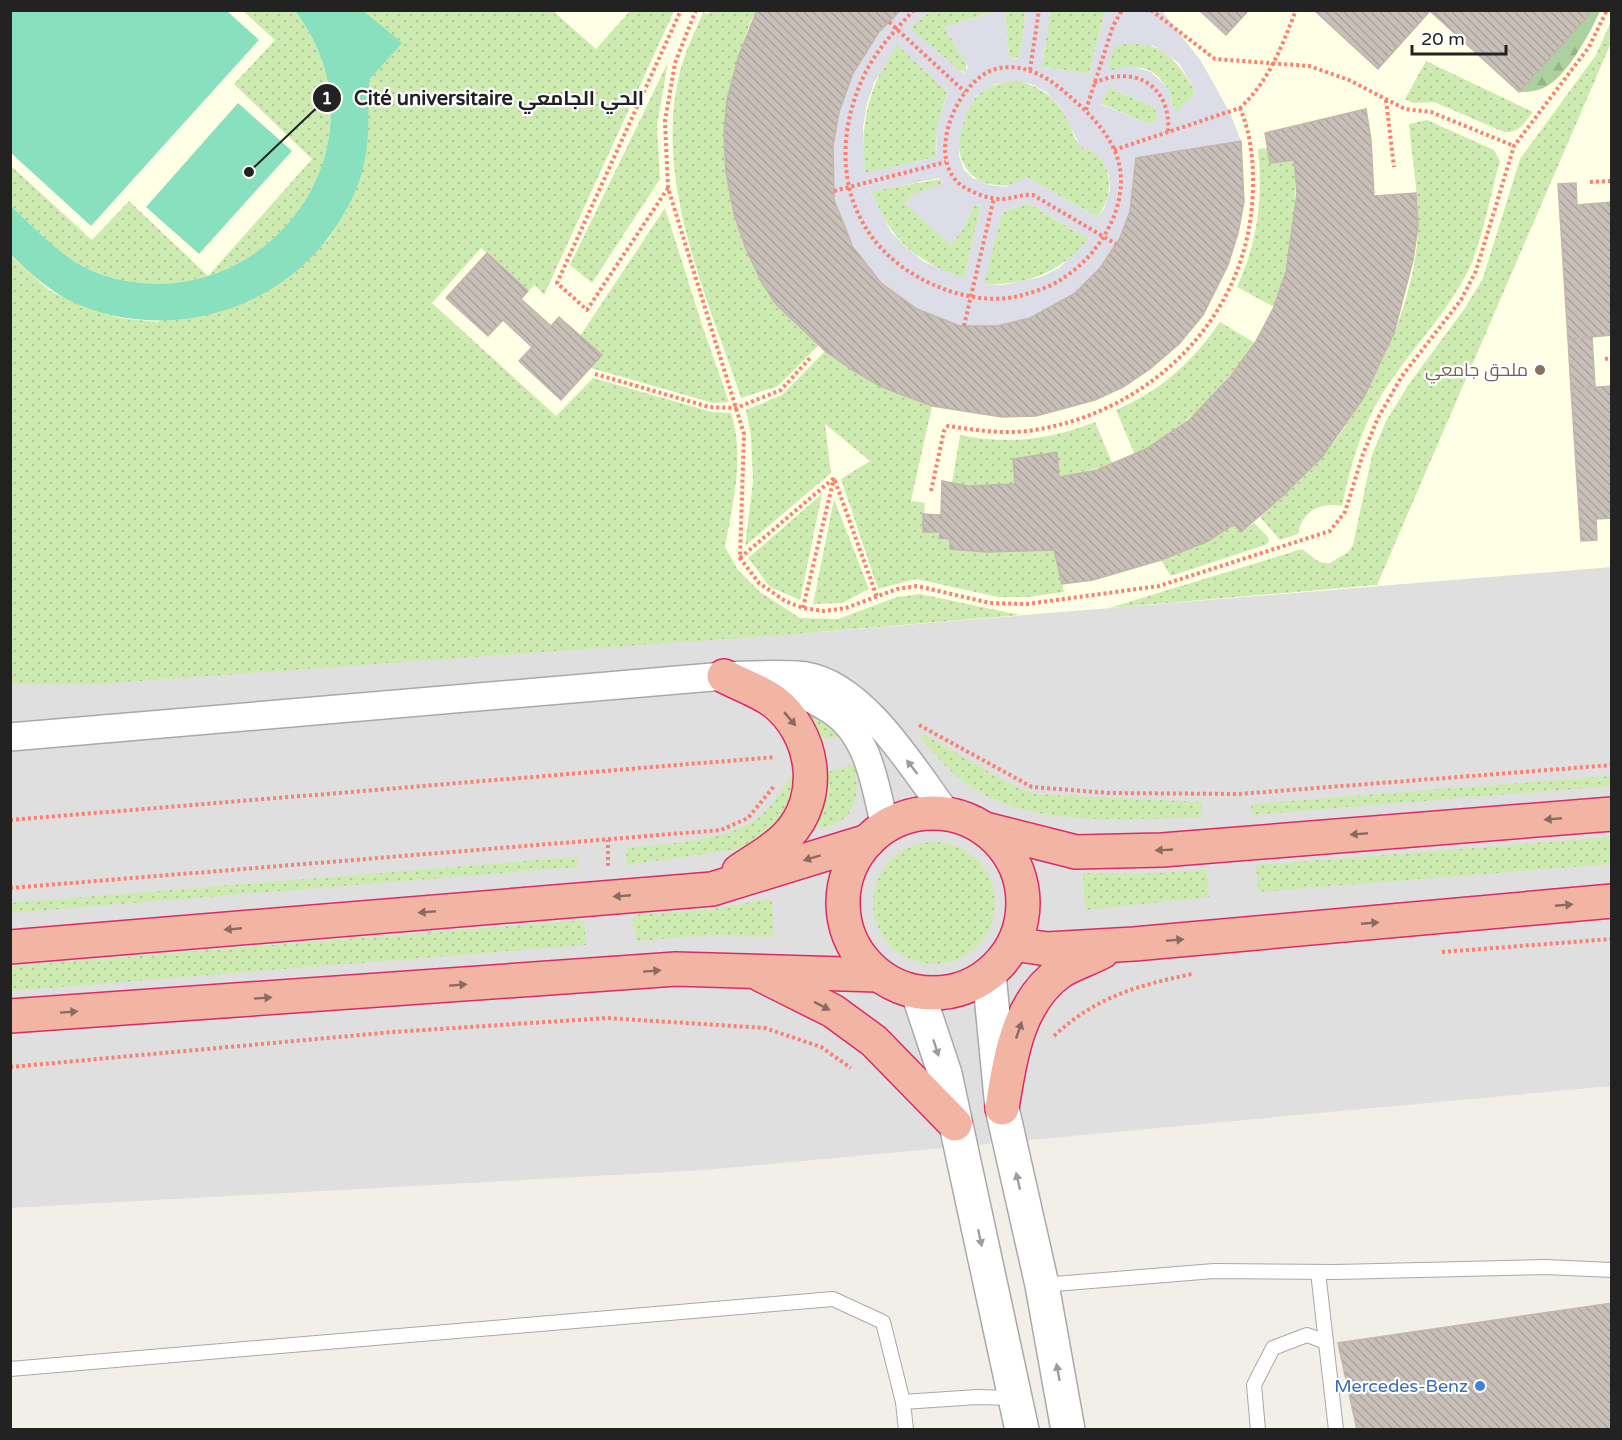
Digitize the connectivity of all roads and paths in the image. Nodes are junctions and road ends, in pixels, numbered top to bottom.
1 (681, 10) edge
2 (696, 10) edge
3 (914, 10) edge
4 (1039, 10) edge
5 (1122, 10) edge
6 (1151, 10) edge
7 (1296, 10) edge
8 (1607, 10) edge
9 (889, 22) dead end
10 (896, 28) junction
11 (1275, 63) junction
12 (1030, 70) junction
13 (1094, 83) junction
14 (965, 92) junction
15 (1386, 99) junction
16 (1240, 108) junction
17 (1086, 110) junction
18 (1168, 133) junction
19 (1514, 146) junction
20 (1114, 150) junction
21 (946, 162) junction
22 (1394, 167) dead end
23 (1611, 181) edge
24 (1590, 182) dead end
25 (850, 187) junction
26 (668, 188) junction
27 (834, 191) dead end
28 (994, 198) junction
29 (1104, 236) junction
30 (1116, 244) dead end
31 (971, 296) junction
32 (964, 326) dead end
33 (811, 357) dead end
34 (1611, 358) edge
35 (1605, 359) dead end
36 (595, 374) dead end
37 (736, 408) junction
38 (834, 478) junction
39 (931, 491) dead end
40 (740, 558) junction
41 (877, 597) junction
42 (802, 608) junction
43 (759, 675) junction
44 (724, 676) junction
45 (886, 734) junction
46 (10, 737) edge
47 (796, 753) junction
48 (1611, 765) edge
49 (947, 814) junction
50 (1611, 814) edge
51 (10, 820) edge
52 (986, 829) junction
53 (876, 834) junction
54 (10, 888) edge
55 (712, 889) junction
56 (1611, 901) edge
57 (1611, 939) edge
58 (1014, 944) junction
59 (1117, 945) junction
60 (10, 947) edge
61 (1441, 952) dead end
62 (751, 970) junction
63 (1200, 972) dead end
64 (878, 975) junction
65 (989, 975) junction
66 (918, 993) junction
67 (10, 1016) edge
68 (1010, 1056) junction
69 (10, 1067) edge
70 (856, 1072) dead end
71 (1002, 1108) junction
72 (955, 1124) junction
73 (1611, 1270) edge
74 (1318, 1272) junction
75 (1042, 1284) junction
76 (1326, 1342) junction
77 (10, 1369) edge
78 (1014, 1398) junction
79 (903, 1402) junction
80 (906, 1430) edge
81 (1022, 1430) edge
82 (1068, 1430) edge
83 (1258, 1430) edge
84 (1336, 1430) edge

1 - 26 path
2 - 26 path
3 - 10 path
4 - 12 path
5 - 13 path
6 - 11 path
7 - 11 path
8 - 19 path
9 - 10 path
10 - 14 path
10 - 25 path
11 - 15 path
11 - 16 path
12 - 14 path
12 - 17 path
13 - 17 path
13 - 18 path
14 - 21 path
15 - 19 path
15 - 22 path
16 - 18 path
16 - 39 path
17 - 20 path
18 - 20 path
19 - 41 path
20 - 29 path
21 - 25 path
21 - 28 path
23 - 24 path
25 - 27 path
25 - 31 path
26 - 37 path
28 - 29 path
28 - 31 path
29 - 30 path
29 - 31 path
31 - 32 path
33 - 37 path
34 - 35 path
36 - 37 path
37 - 40 path
38 - 40 path
38 - 41 path
38 - 42 path
40 - 42 path
41 - 42 path
43 - 44 street
43 - 45 street
43 - 53 street
44 - 46 street
44 -> 47 highway
45 - 48 path
49 -> 45 street
47 - 51 path
47 - 54 path
47 - 55 highway
49 - 52 highway
49 - 53 highway
50 -> 52 highway
52 - 58 highway
53 -> 55 highway
53 - 64 highway
55 -> 60 highway
59 -> 56 highway
57 - 61 path
58 - 59 highway
58 - 65 highway
68 -> 59 highway
62 - 64 highway
67 -> 62 highway
62 -> 72 highway
63 - 68 path
64 - 66 highway
65 - 66 highway
65 - 71 street
66 -> 72 street
68 - 71 highway
69 - 70 path
75 -> 71 street
72 -> 78 street
73 - 74 lane
74 - 75 lane
74 - 76 lane
82 -> 75 street
76 - 83 lane
76 - 84 lane
77 - 79 lane
78 - 79 lane
78 - 81 street
79 - 80 lane

